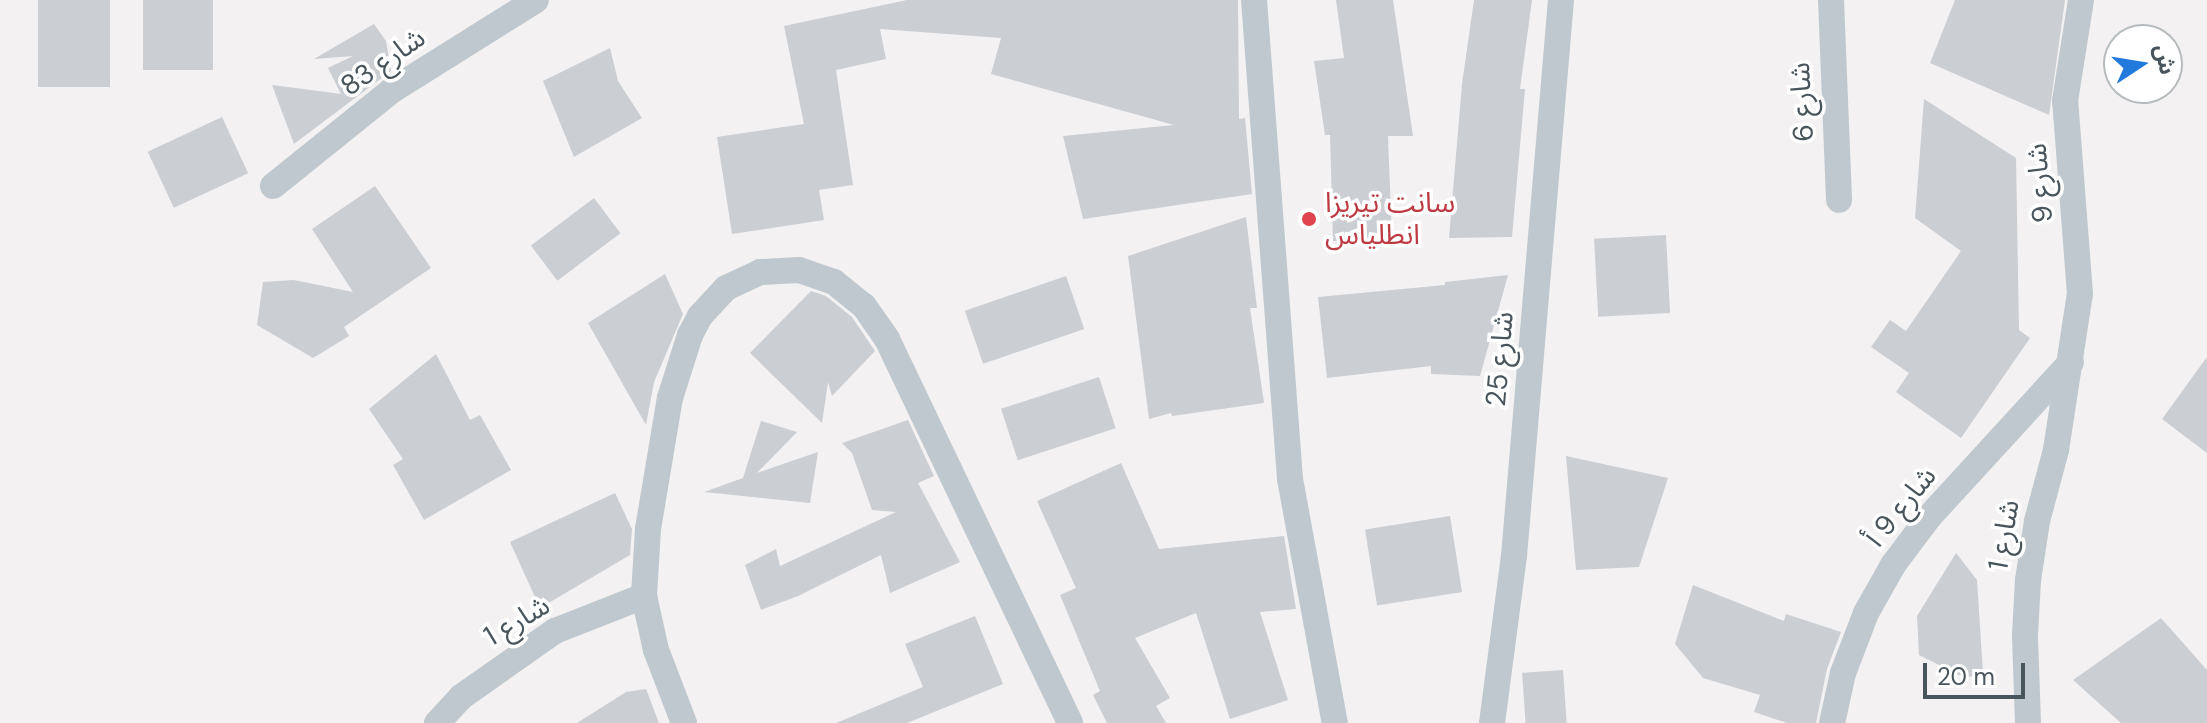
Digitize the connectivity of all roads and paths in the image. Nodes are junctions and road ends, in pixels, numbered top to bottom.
1 (536, 0) edge
2 (1254, 0) edge
3 (1561, 0) edge
4 (1831, 0) edge
5 (2081, 0) edge
6 (273, 186) dead end
7 (1839, 200) dead end
8 (2071, 362) junction
9 (644, 596) junction
10 (437, 723) edge
11 (684, 723) edge
12 (1070, 723) edge
13 (1335, 723) edge
14 (1492, 723) edge
15 (1832, 723) edge
16 (2028, 723) edge

1 - 6 street, شارع 83
2 - 13 street
3 - 14 street, شارع 25
4 - 7 street, شارع 6
5 - 8 street, شارع 9
8 - 15 street, شارع 9 أ
8 - 16 street, شارع 1
9 - 10 street, شارع 1
9 - 11 street
9 - 12 street

